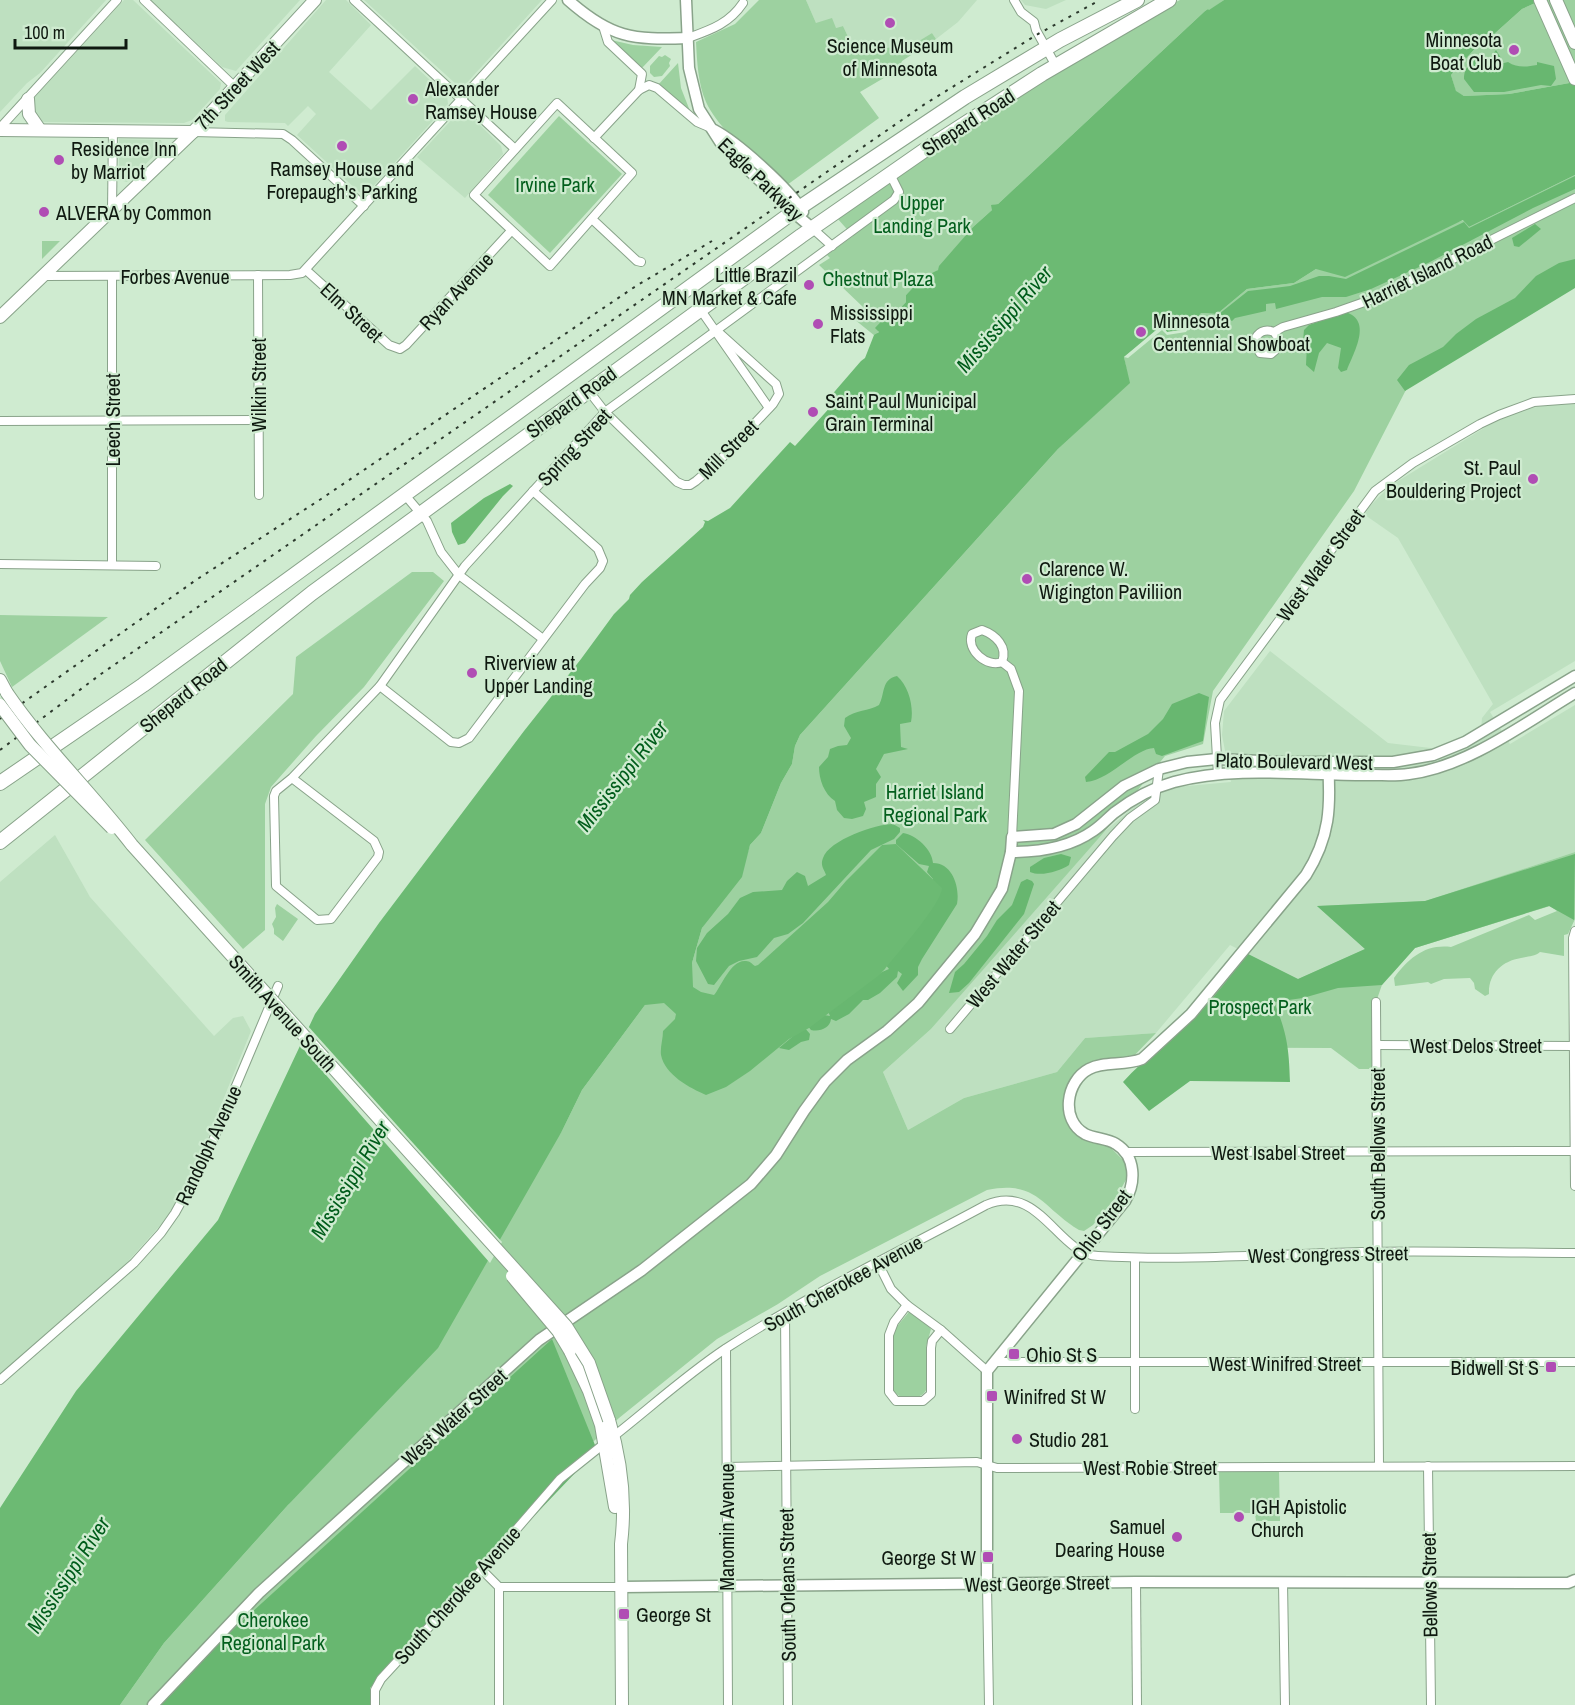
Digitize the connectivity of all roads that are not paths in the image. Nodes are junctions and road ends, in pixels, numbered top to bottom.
1 (117, 0) edge
2 (144, 0) edge
3 (315, 0) edge
4 (354, 0) edge
5 (552, 0) edge
6 (568, 0) edge
7 (687, 0) edge
8 (1014, 0) edge
9 (1137, 0) edge
10 (1169, 0) edge
11 (1556, 0) edge
12 (743, 3) dead end
13 (1541, 3) edge
14 (603, 26) junction
15 (688, 38) junction
16 (1575, 43) edge
17 (1047, 48) junction
18 (1056, 66) junction
19 (1575, 79) edge
20 (236, 88) junction
21 (639, 90) junction
22 (28, 99) junction
23 (461, 99) junction
24 (711, 128) junction
25 (0, 129) edge
26 (40, 130) junction
27 (113, 131) junction
28 (193, 132) junction
29 (594, 138) junction
30 (515, 148) junction
31 (890, 174) junction
32 (1575, 198) edge
33 (364, 206) junction
34 (112, 210) junction
35 (797, 210) junction
36 (592, 219) junction
37 (813, 228) junction
38 (511, 231) junction
39 (832, 246) junction
40 (641, 262) dead end
41 (306, 270) junction
42 (258, 275) junction
43 (43, 276) junction
44 (112, 276) junction
45 (700, 309) junction
46 (0, 317) edge
47 (716, 330) junction
48 (1274, 332) dead end
49 (400, 349) joint
50 (588, 390) junction
51 (1575, 399) edge
52 (769, 408) junction
53 (605, 412) junction
54 (112, 420) junction
55 (258, 420) junction
56 (0, 421) edge
57 (533, 491) junction
58 (259, 495) dead end
59 (405, 495) junction
60 (420, 513) junction
61 (0, 564) edge
62 (112, 564) junction
63 (156, 566) dead end
64 (459, 575) junction
65 (543, 639) junction
66 (1002, 662) junction
67 (1575, 676) edge
68 (2, 684) edge
69 (380, 686) junction
70 (1575, 693) edge
71 (0, 705) edge
72 (1217, 759) junction
73 (1328, 763) junction
74 (1159, 769) junction
75 (1218, 775) junction
76 (1329, 776) junction
77 (292, 778) junction
78 (0, 783) edge
79 (1158, 787) junction
80 (1012, 837) junction
81 (0, 842) edge
82 (132, 845) junction
83 (1011, 852) junction
84 (1575, 931) edge
85 (278, 986) dead end
86 (1376, 1002) dead end
87 (950, 1029) dead end
88 (1377, 1045) junction
89 (1574, 1046) edge
90 (1377, 1151) junction
91 (1575, 1151) edge
92 (1125, 1152) junction
93 (1575, 1186) edge
94 (1082, 1251) junction
95 (1378, 1252) junction
96 (1575, 1253) edge
97 (1135, 1258) junction
98 (879, 1263) junction
99 (907, 1305) junction
100 (784, 1313) junction
101 (940, 1330) junction
102 (726, 1348) junction
103 (994, 1362) junction
104 (1135, 1362) junction
105 (1575, 1362) edge
106 (1378, 1363) junction
107 (987, 1371) junction
108 (0, 1380) edge
109 (1135, 1409) dead end
110 (609, 1440) junction
111 (786, 1465) junction
112 (987, 1466) junction
113 (1379, 1466) junction
114 (1428, 1466) junction
115 (1575, 1466) edge
116 (726, 1467) junction
117 (482, 1570) junction
118 (1575, 1580) edge
119 (1136, 1582) junction
120 (1283, 1582) junction
121 (1429, 1583) junction
122 (987, 1584) junction
123 (726, 1585) junction
124 (787, 1585) junction
125 (499, 1587) junction
126 (622, 1587) junction
127 (153, 1705) edge
128 (375, 1705) edge
129 (499, 1705) edge
130 (622, 1705) edge
131 (728, 1705) edge
132 (788, 1705) edge
133 (989, 1705) edge
134 (1137, 1705) edge
135 (1285, 1705) edge
136 (1431, 1705) edge

1 - 22 street
2 - 20 street
3 - 20 main road, 7th Street West
4 - 23 street
5 - 23 street
6 - 14 street
7 - 15 street, Eagle Parkway
8 - 17 street
9 - 17 highway, Shepard Road
10 - 18 highway, Shepard Road
11 - 16 main road
12 - 15 street
13 - 19 main road
14 - 15 street
14 - 21 street
15 - 24 street, Eagle Parkway
17 - 18 street
17 - 35 highway, Shepard Road
18 - 31 highway, Shepard Road
20 - 28 main road, 7th Street West
21 - 24 street
21 - 29 street
22 - 25 street
22 - 26 main road
23 - 30 street
23 - 33 street
24 - 35 street, Eagle Parkway
25 - 26 main road
26 - 27 main road
27 - 28 main road
27 - 34 street
28 - 33 street
28 - 34 main road, 7th Street West
29 - 30 street
29 - 36 street
30 - 38 street
31 - 37 highway, Shepard Road
31 - 39 street, Spring Street
32 - 48 street, Harriet Island Road
33 - 41 street
34 - 43 main road, 7th Street West
35 - 37 street, Eagle Parkway
35 - 59 highway, Shepard Road
36 - 38 street
36 - 40 street
37 - 39 street
37 - 45 highway, Shepard Road
38 - 49 street, Ryan Avenue
39 - 47 street, Spring Street
41 - 42 street, Forbes Avenue
41 - 49 street, Elm Street
42 - 44 street, Forbes Avenue
42 - 55 street, Wilkin Street
43 - 44 street, Forbes Avenue
43 - 46 main road, 7th Street West
44 - 54 street, Leech Street
45 - 47 street
45 - 50 highway, Shepard Road
47 - 52 street
47 - 52 street
47 - 53 street, Spring Street
50 - 53 street
50 - 60 highway, Shepard Road
51 - 72 street, West Water Street
52 - 53 street, Mill Street
53 - 57 street, Spring Street
54 - 55 street
54 - 56 street
54 - 62 street, Leech Street
55 - 58 street, Wilkin Street
57 - 64 street, Spring Street
57 - 65 street
59 - 60 street
59 - 78 highway, Shepard Road
60 - 64 street
60 - 81 highway, Shepard Road
61 - 62 street
62 - 63 street
64 - 65 street
64 - 69 street, Spring Street
65 - 69 street
66 - 66 street
66 - 80 street
67 - 73 street, Plato Boulevard West
68 - 82 main road, Smith Avenue South, bridge
69 - 77 street, Spring Street
70 - 76 street, Plato Boulevard West
71 - 82 main road, Smith Avenue South, bridge
72 - 73 street, Plato Boulevard West
72 - 74 street, Plato Boulevard West
72 - 75 street, West Water Street
73 - 76 street
74 - 79 street
74 - 80 street, Plato Boulevard West
75 - 76 street, Plato Boulevard West
75 - 79 street, Plato Boulevard West
76 - 92 street
77 - 77 street
79 - 83 street, Plato Boulevard West
79 - 87 street, West Water Street
80 - 83 street, West Water Street
82 - 110 main road, Smith Avenue South, bridge
83 - 127 street, West Water Street
84 - 89 street
85 - 108 street, Randolph Avenue
86 - 88 street, South Bellows Street
88 - 89 street, West Delos Street
88 - 90 street, South Bellows Street
89 - 91 street
90 - 91 street, West Isabel Street
90 - 92 street, West Isabel Street
90 - 95 street, South Bellows Street
91 - 93 street
92 - 94 street, Ohio Street
94 - 97 street, West Congress Street
94 - 98 street, South Cherokee Avenue
94 - 103 street, Ohio Street
95 - 96 street, West Congress Street
95 - 97 street, West Congress Street
95 - 106 street, South Bellows Street
97 - 104 street
98 - 99 street
98 - 100 street, South Cherokee Avenue
99 - 101 street
99 - 101 street
100 - 102 street, South Cherokee Avenue
100 - 111 street, South Orleans Street
101 - 107 street
102 - 110 street, South Cherokee Avenue
102 - 116 street, Manomin Avenue
103 - 104 street, West Winifred Street
103 - 107 street, Ohio Street
104 - 106 street, West Winifred Street
104 - 109 street
105 - 106 street, West Winifred Street
106 - 113 street, South Bellows Street
107 - 112 street
110 - 117 street, South Cherokee Avenue
110 - 126 main road, Smith Avenue South
111 - 112 street, West Robie Street
111 - 116 street, West Robie Street
111 - 124 street, South Orleans Street
112 - 113 street, West Robie Street
112 - 122 street
113 - 114 street, West Robie Street
114 - 115 street, West Robie Street
114 - 121 street, Bellows Street
116 - 123 street, Manomin Avenue
117 - 125 street
117 - 128 street, South Cherokee Avenue
118 - 121 street, West George Street
119 - 120 street, West George Street
119 - 122 street, West George Street
119 - 134 street
120 - 121 street, West George Street
120 - 135 street
121 - 136 street, Bellows Street
122 - 124 street, West George Street
122 - 133 street
123 - 124 street, West George Street
123 - 126 street, West George Street
123 - 131 street, Manomin Avenue
124 - 132 street, South Orleans Street
125 - 126 street, West George Street
125 - 129 street
126 - 130 main road, Smith Avenue South

